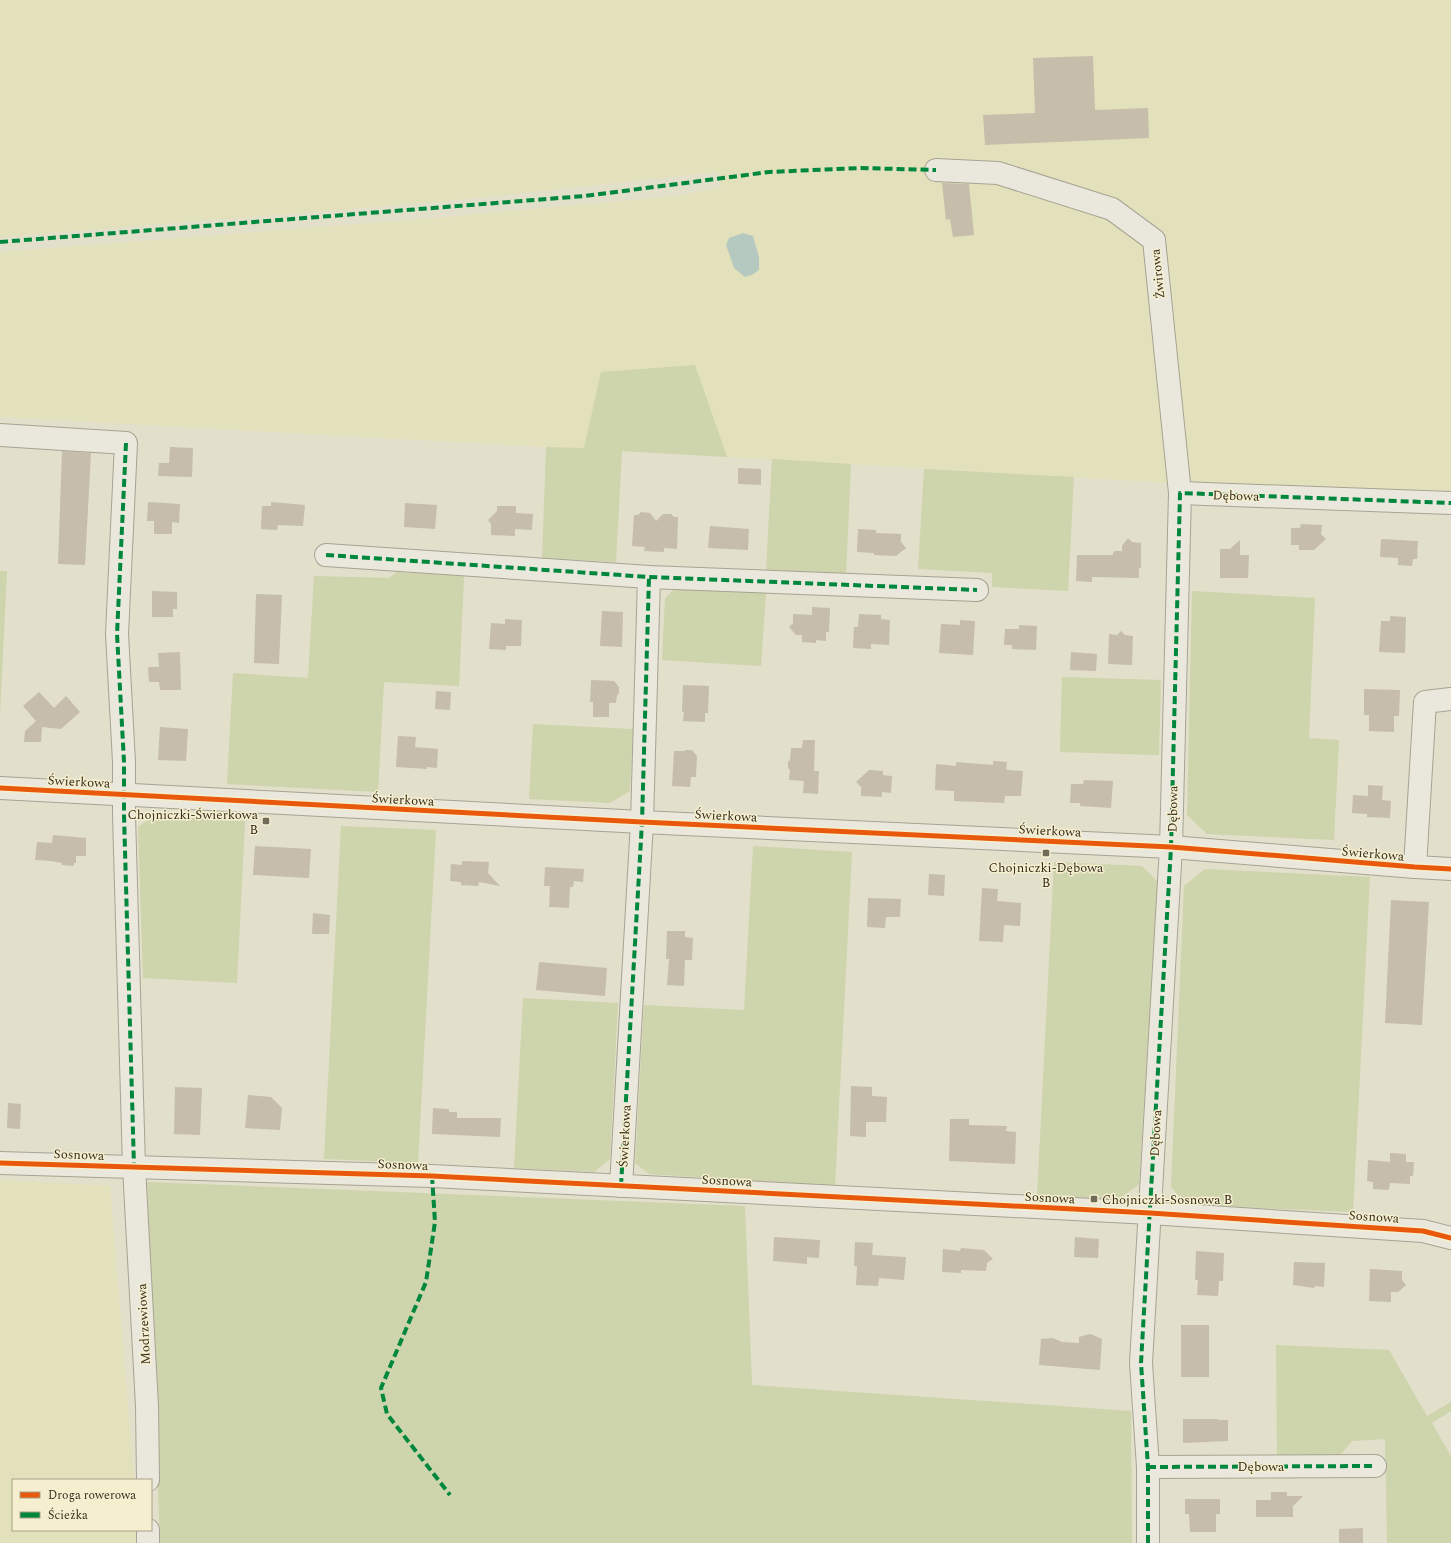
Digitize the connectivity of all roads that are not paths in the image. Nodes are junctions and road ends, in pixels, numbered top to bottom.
1 (936, 170) dead end
2 (0, 435) edge
3 (1180, 493) junction
4 (1451, 503) edge
5 (326, 555) dead end
6 (649, 577) junction
7 (977, 590) dead end
8 (1451, 699) edge
9 (0, 788) edge
10 (124, 805) junction
11 (642, 822) junction
12 (1171, 847) junction
13 (1415, 868) junction
14 (1451, 869) edge
15 (0, 1163) edge
16 (134, 1167) junction
17 (621, 1186) junction
18 (1150, 1213) junction
19 (1451, 1238) edge
20 (1375, 1466) dead end
21 (1148, 1467) junction
22 (148, 1479) edge
23 (148, 1531) edge
24 (148, 1543) edge
25 (1148, 1543) edge

1 - 3 street, Żwirowa
2 - 10 street, Świerkowa
3 - 4 street, Dębowa
3 - 12 street, Dębowa
5 - 6 street
6 - 7 street
6 - 11 street, Świerkowa
8 - 13 street, Świerkowa
9 - 10 street, Świerkowa
10 - 11 street, Świerkowa
10 - 16 street, Modrzewiowa
11 - 12 street, Świerkowa
11 - 17 street, Świerkowa
12 - 13 street, Świerkowa
12 - 18 street, Dębowa
13 - 14 street, Świerkowa
15 - 16 street, Sosnowa
16 - 17 street, Sosnowa
16 - 22 street, Modrzewiowa
17 - 18 street, Sosnowa
18 - 19 street, Sosnowa
18 - 21 street, Dębowa
20 - 21 street, Dębowa
21 - 25 street, Dębowa
23 - 24 street

